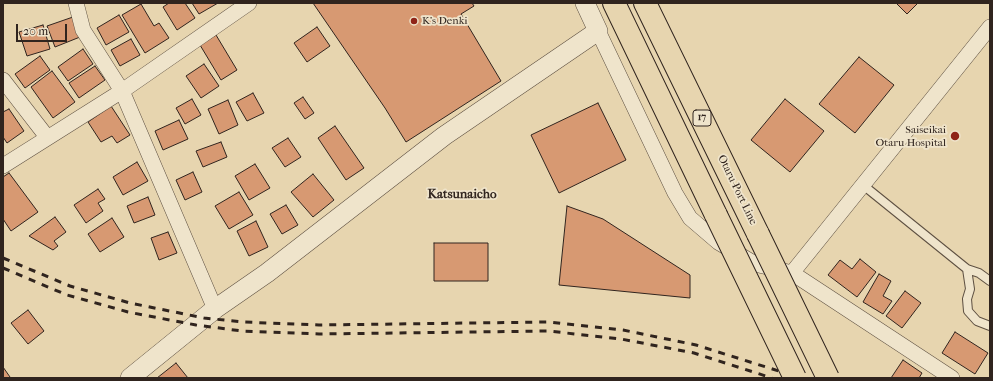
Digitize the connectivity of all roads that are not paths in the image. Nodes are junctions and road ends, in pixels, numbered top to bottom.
1 (248, 3) edge
2 (584, 3) edge
3 (614, 3) edge
4 (645, 3) edge
5 (77, 5) edge
6 (990, 27) edge
7 (598, 31) junction
8 (3, 80) edge
9 (122, 91) junction
10 (47, 137) junction
11 (3, 166) edge
12 (863, 185) junction
13 (967, 269) junction
14 (792, 273) junction
15 (990, 281) edge
16 (215, 309) junction
17 (990, 326) edge
18 (130, 378) edge
19 (795, 378) edge
20 (828, 378) edge
21 (952, 378) edge

1 - 9 street
2 - 7 street
3 - 19 main road, bridge
4 - 20 main road, Otaru-Port Line / 17, bridge
5 - 9 street
6 - 12 street
7 - 14 street
7 - 16 street
8 - 10 street
9 - 10 street
9 - 16 street
10 - 11 street
12 - 13 lane
12 - 14 street
13 - 15 lane
13 - 17 lane
14 - 21 street
16 - 18 street

